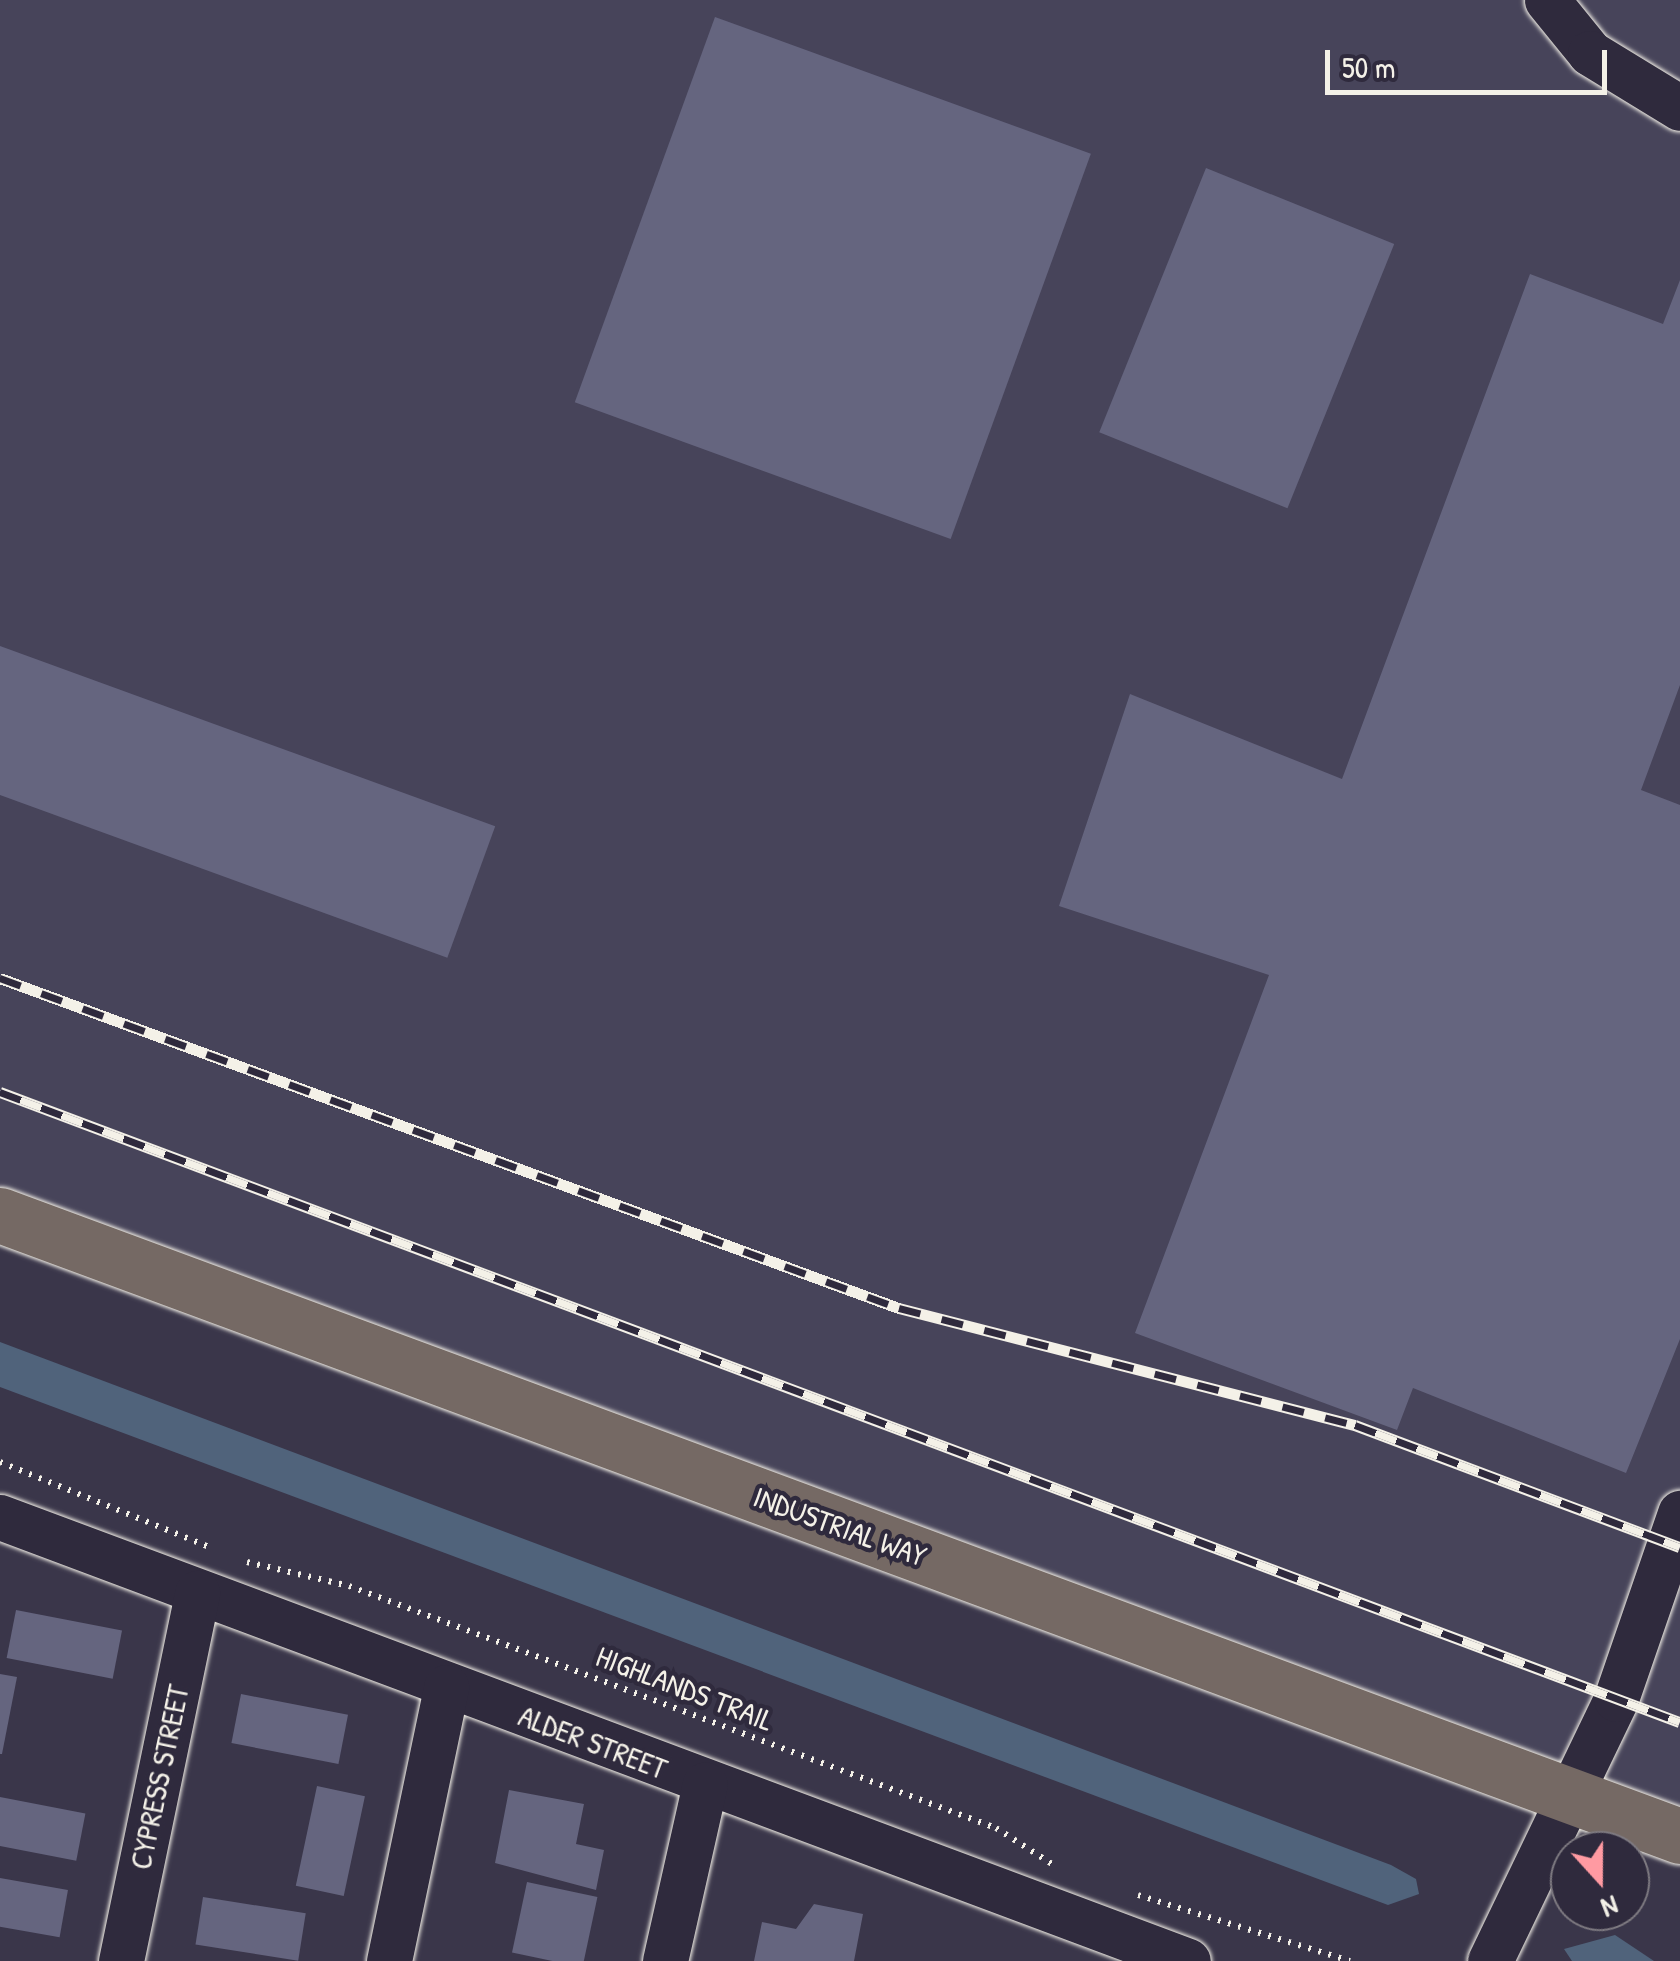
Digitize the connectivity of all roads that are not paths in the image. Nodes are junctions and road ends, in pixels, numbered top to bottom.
1 (1547, 0) edge
2 (1680, 108) edge
3 (0, 1215) edge
4 (1680, 1513) edge
5 (0, 1517) edge
6 (197, 1593) junction
7 (446, 1687) junction
8 (705, 1784) junction
9 (1569, 1795) junction
10 (1680, 1836) edge
11 (121, 1961) edge
12 (389, 1961) edge
13 (665, 1961) edge
14 (1188, 1961) edge
15 (1490, 1961) edge

1 - 2 street
3 - 9 main road, INDUSTRIAL WAY
4 - 9 street
5 - 6 street, ALDER STREET
6 - 7 street, ALDER STREET
6 - 11 street, CYPRESS STREET
7 - 8 street, ALDER STREET
7 - 12 street
8 - 13 street
8 - 14 street, ALDER STREET
9 - 10 main road, INDUSTRIAL WAY
9 - 15 street

